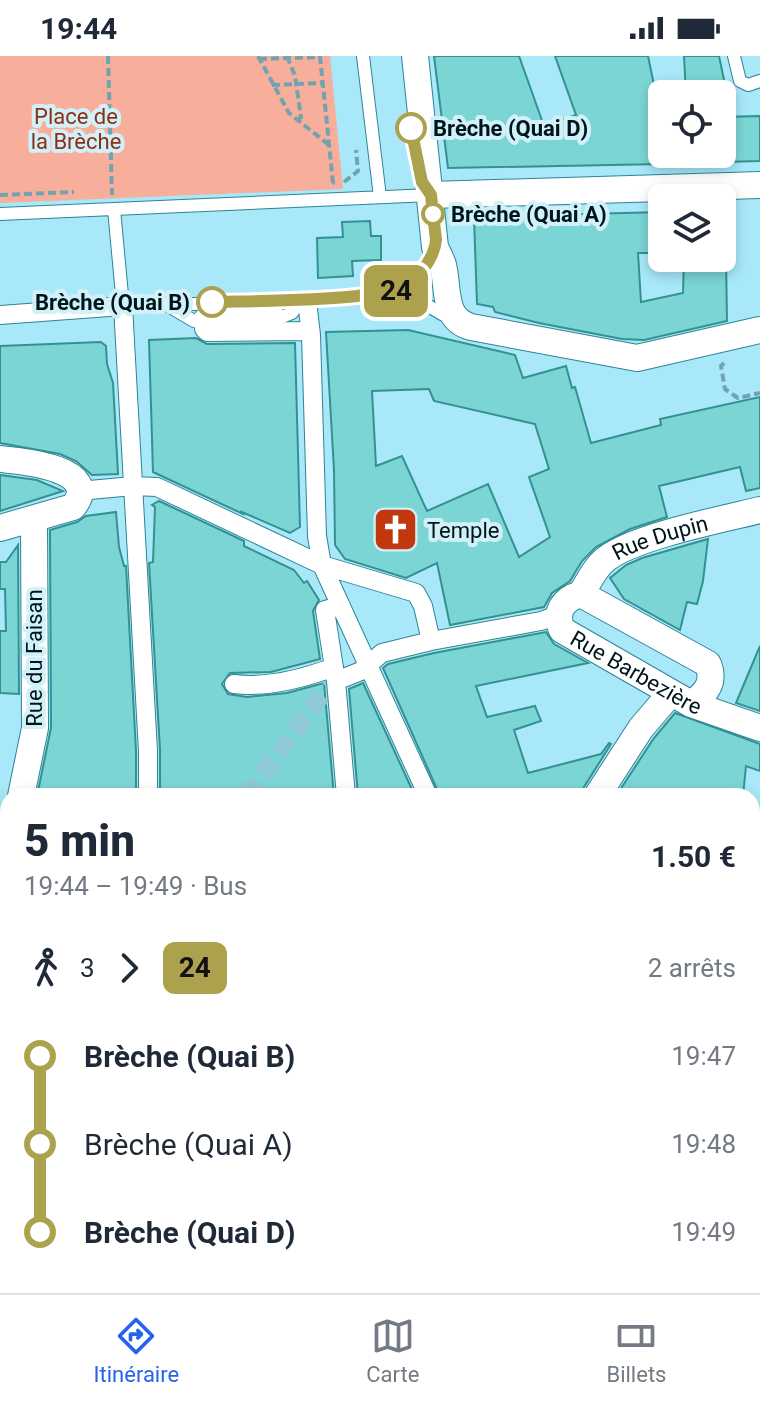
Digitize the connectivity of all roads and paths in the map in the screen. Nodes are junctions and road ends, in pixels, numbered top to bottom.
1 (108, 56) edge
2 (320, 56) edge
3 (363, 56) edge
4 (402, 56) edge
5 (415, 56) edge
6 (734, 56) edge
7 (287, 57) edge
8 (258, 58) edge
9 (760, 81) edge
10 (322, 83) junction
11 (296, 84) junction
12 (272, 85) junction
13 (297, 121) junction
14 (355, 141) dead end
15 (329, 145) junction
16 (317, 183) dead end
17 (333, 183) junction
18 (760, 185) edge
19 (80, 192) dead end
20 (0, 195) edge
21 (431, 195) junction
22 (380, 197) junction
23 (114, 209) junction
24 (0, 214) edge
25 (435, 247) junction
26 (395, 292) junction
27 (304, 301) junction
28 (165, 304) junction
29 (123, 306) junction
30 (0, 315) edge
31 (276, 316) dead end
32 (456, 320) junction
33 (760, 330) edge
34 (310, 331) junction
35 (729, 359) dead end
36 (760, 393) edge
37 (0, 459) edge
38 (133, 486) junction
39 (79, 491) junction
40 (760, 510) edge
41 (34, 519) junction
42 (0, 528) edge
43 (322, 565) junction
44 (581, 594) junction
45 (341, 606) junction
46 (558, 615) junction
47 (431, 641) junction
48 (367, 666) junction
49 (335, 674) junction
50 (234, 684) dead end
51 (681, 698) junction
52 (760, 728) edge
53 (23, 788) edge
54 (148, 788) edge
55 (345, 788) edge
56 (424, 788) edge
57 (602, 788) edge

1 - 23 path
2 - 7 path
2 - 10 path
3 - 22 lane
4 - 21 lane
5 - 21 street
6 - 9 lane
7 - 8 path
7 - 11 path
8 - 12 path
10 - 11 path
10 - 15 path
11 - 12 path
11 - 13 path
12 - 13 path
13 - 15 path
14 - 17 path
15 - 17 path
16 - 17 path
18 - 21 street
19 - 20 path
21 - 22 lane
21 - 25 street
22 - 23 lane
23 - 24 lane
23 - 29 lane
25 - 26 lane
25 - 32 street
26 - 27 lane
26 - 32 lane
27 - 28 lane
27 - 28 lane
27 - 34 street
28 - 29 lane
29 - 30 street
29 - 38 street
31 - 34 street
32 - 33 street
34 - 43 street
35 - 36 path
37 - 39 street
38 - 39 street
38 - 43 street
38 - 54 street
39 - 41 street
40 - 44 street, Rue Dupin
41 - 42 street
41 - 53 street, Rue du Faisan
43 - 45 street
43 - 47 street
44 - 46 street, Rue Dupin
44 - 51 street
45 - 48 street
45 - 49 street
46 - 47 street, Rue Barbezière
46 - 51 street, Rue Barbezière
47 - 48 street, Rue Barbezière
48 - 49 street, Rue Barbezière
48 - 56 street
49 - 50 street, Rue Barbezière
49 - 55 street
51 - 52 street, Rue Barbezière
51 - 57 street

